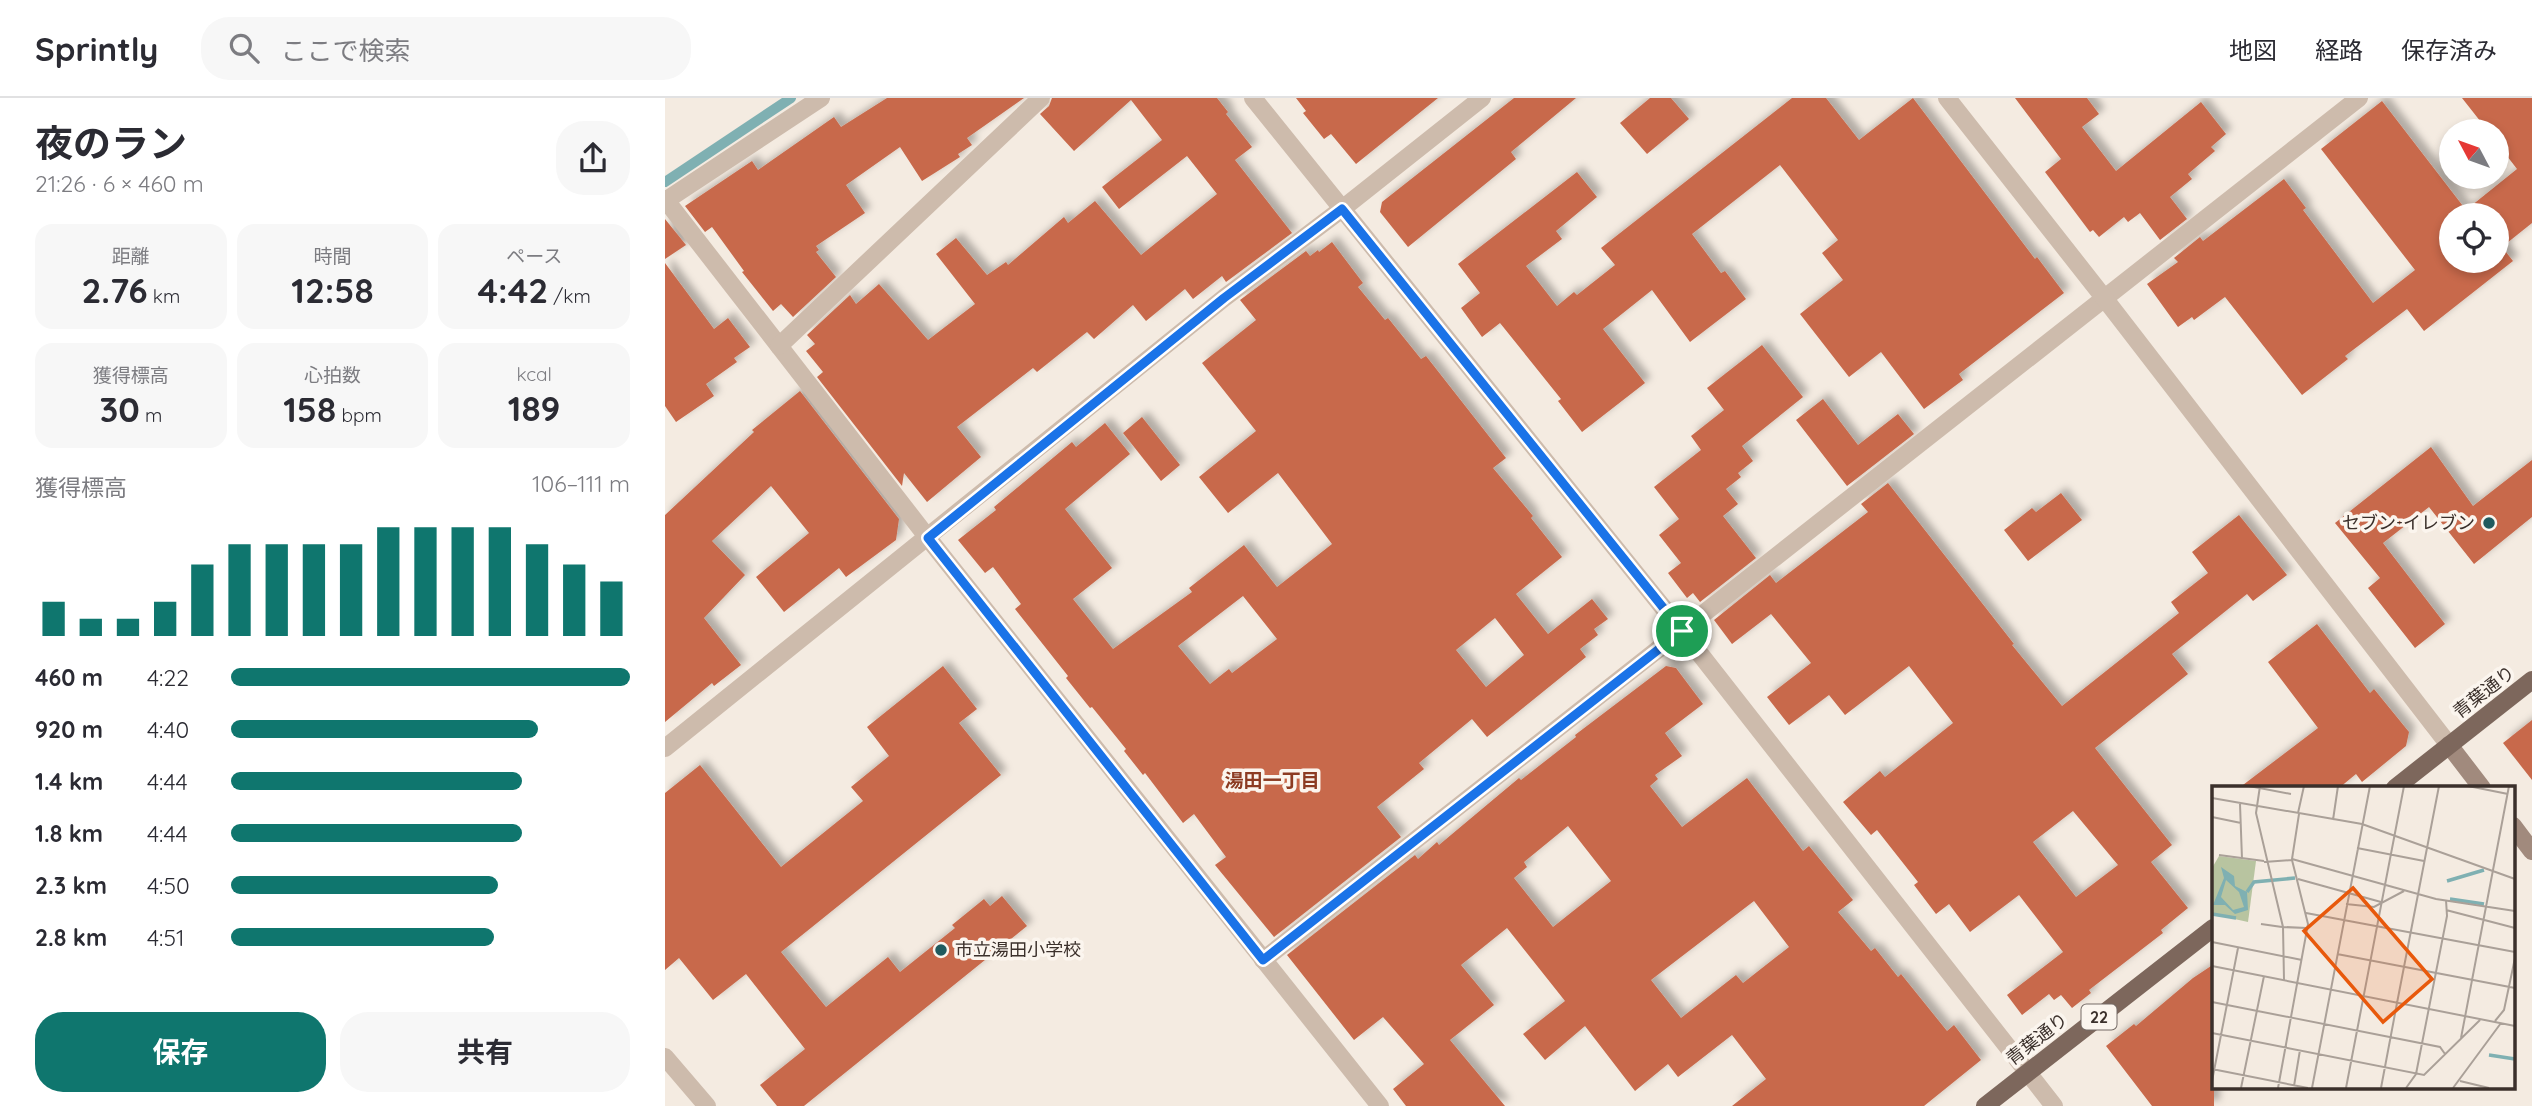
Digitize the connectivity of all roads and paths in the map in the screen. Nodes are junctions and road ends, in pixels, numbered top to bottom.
1 (821, 98) edge
2 (1041, 98) edge
3 (1253, 98) edge
4 (1482, 98) edge
5 (1947, 98) edge
6 (2359, 98) edge
7 (665, 200) edge
8 (1342, 209) junction
9 (2105, 299) junction
10 (779, 346) junction
11 (928, 538) junction
12 (1682, 631) junction
13 (2532, 680) edge
14 (2449, 745) junction
15 (665, 748) edge
16 (2398, 786) edge
17 (2480, 786) edge
18 (2515, 829) edge
19 (2532, 850) edge
20 (2212, 930) edge
21 (1263, 960) junction
22 (665, 1057) edge
23 (2027, 1073) junction
24 (707, 1106) edge
25 (1380, 1106) edge
26 (1985, 1106) edge
27 (2054, 1106) edge

1 - 7 street
2 - 10 street
3 - 8 street
4 - 8 street
5 - 9 street
6 - 9 street
7 - 10 street
8 - 11 street
8 - 12 street
9 - 12 street
9 - 14 street
10 - 11 street
11 - 15 street
11 - 21 street
12 - 21 street
12 - 23 street
13 - 14 main road, 青葉通り
14 - 16 main road, 青葉通り
14 - 17 main road
18 - 19 main road
20 - 23 main road, 青葉通り / 22
21 - 25 street
22 - 24 street
23 - 26 main road, 青葉通り / 22
23 - 27 street

